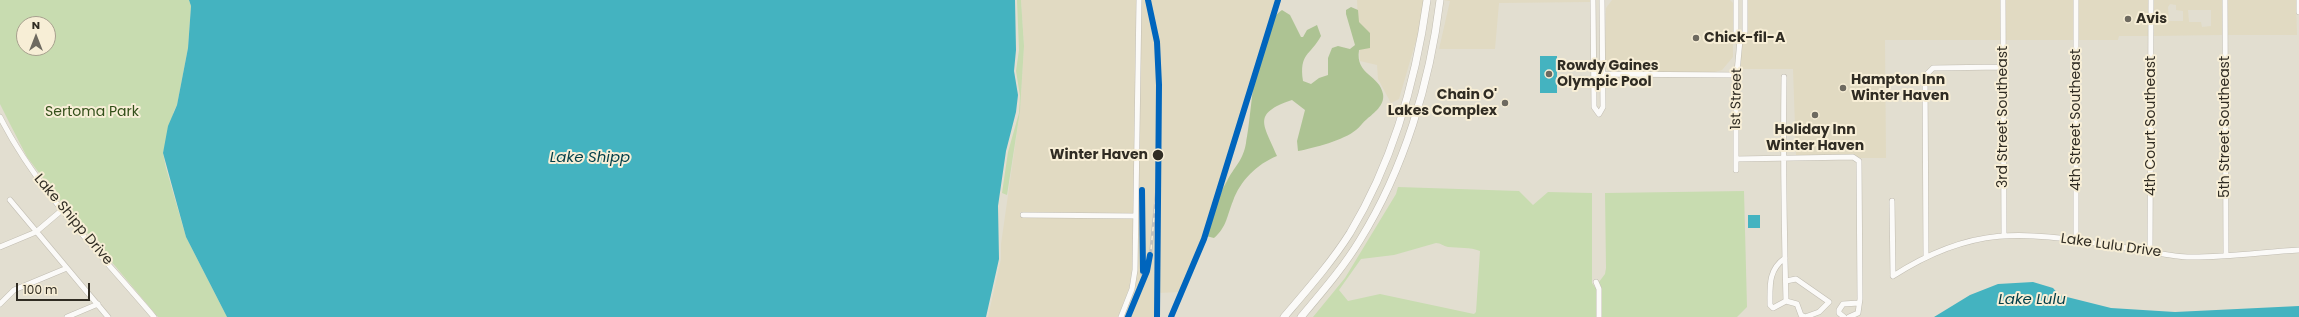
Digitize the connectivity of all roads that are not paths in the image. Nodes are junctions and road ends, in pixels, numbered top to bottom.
1 (1139, 0) edge
2 (1427, 0) edge
3 (1440, 0) edge
4 (1594, 0) edge
5 (1602, 0) edge
6 (1736, 0) edge
7 (1745, 0) edge
8 (2002, 0) edge
9 (2076, 0) edge
10 (2151, 0) edge
11 (2225, 0) edge
12 (2299, 0) edge
13 (2299, 12) edge
14 (1740, 40) junction
15 (2003, 67) junction
16 (1594, 74) junction
17 (1602, 75) junction
18 (1737, 75) junction
19 (1784, 77) dead end
20 (0, 119) edge
21 (1784, 158) junction
22 (1736, 161) junction
23 (1736, 170) dead end
24 (10, 200) dead end
25 (1892, 200) dead end
26 (62, 210) junction
27 (1023, 214) dead end
28 (1136, 216) junction
29 (36, 232) junction
30 (2004, 235) junction
31 (2076, 241) junction
32 (0, 247) edge
33 (2299, 250) edge
34 (2150, 252) junction
35 (2226, 254) junction
36 (1926, 257) junction
37 (1785, 258) junction
38 (67, 268) junction
39 (1786, 281) junction
40 (1596, 282) dead end
41 (1786, 301) junction
42 (1859, 303) junction
43 (0, 304) edge
44 (98, 304) junction
45 (67, 317) edge
46 (108, 317) edge
47 (154, 317) edge
48 (1121, 317) edge
49 (1284, 317) edge
50 (1301, 317) edge
51 (1599, 317) edge
52 (1844, 317) edge
53 (1849, 317) edge

1 - 28 street
2 - 49 highway
3 - 50 highway
4 - 16 street
5 - 17 street
6 - 14 street, 1st Street
7 - 14 street, 1st Street
8 - 15 street, 3rd Street Southeast
9 - 31 street, 4th Street Southeast
10 - 34 street, 4th Court Southeast
11 - 35 street, 5th Street Southeast
12 - 13 street
14 - 18 street, 1st Street
15 - 30 street, 3rd Street Southeast
15 - 36 street
16 - 17 street
16 - 17 street
17 - 18 street
18 - 22 street, 1st Street
19 - 21 street
20 - 26 street, Lake Shipp Drive
21 - 22 street
21 - 37 street
21 - 42 street
22 - 23 street, 1st Street
24 - 29 street
25 - 36 street, Lake Lulu Drive
26 - 29 street
26 - 47 street, Lake Shipp Drive
27 - 28 street
28 - 48 street
29 - 32 street
29 - 38 street
30 - 31 street, Lake Lulu Drive
30 - 36 street, Lake Lulu Drive
31 - 34 street, Lake Lulu Drive
33 - 35 street, Lake Lulu Drive
34 - 35 street, Lake Lulu Drive
37 - 39 street
37 - 41 street
38 - 43 street
38 - 44 street
39 - 41 street
39 - 41 street
40 - 51 street
42 - 52 street
42 - 53 street
44 - 45 street
44 - 46 street

